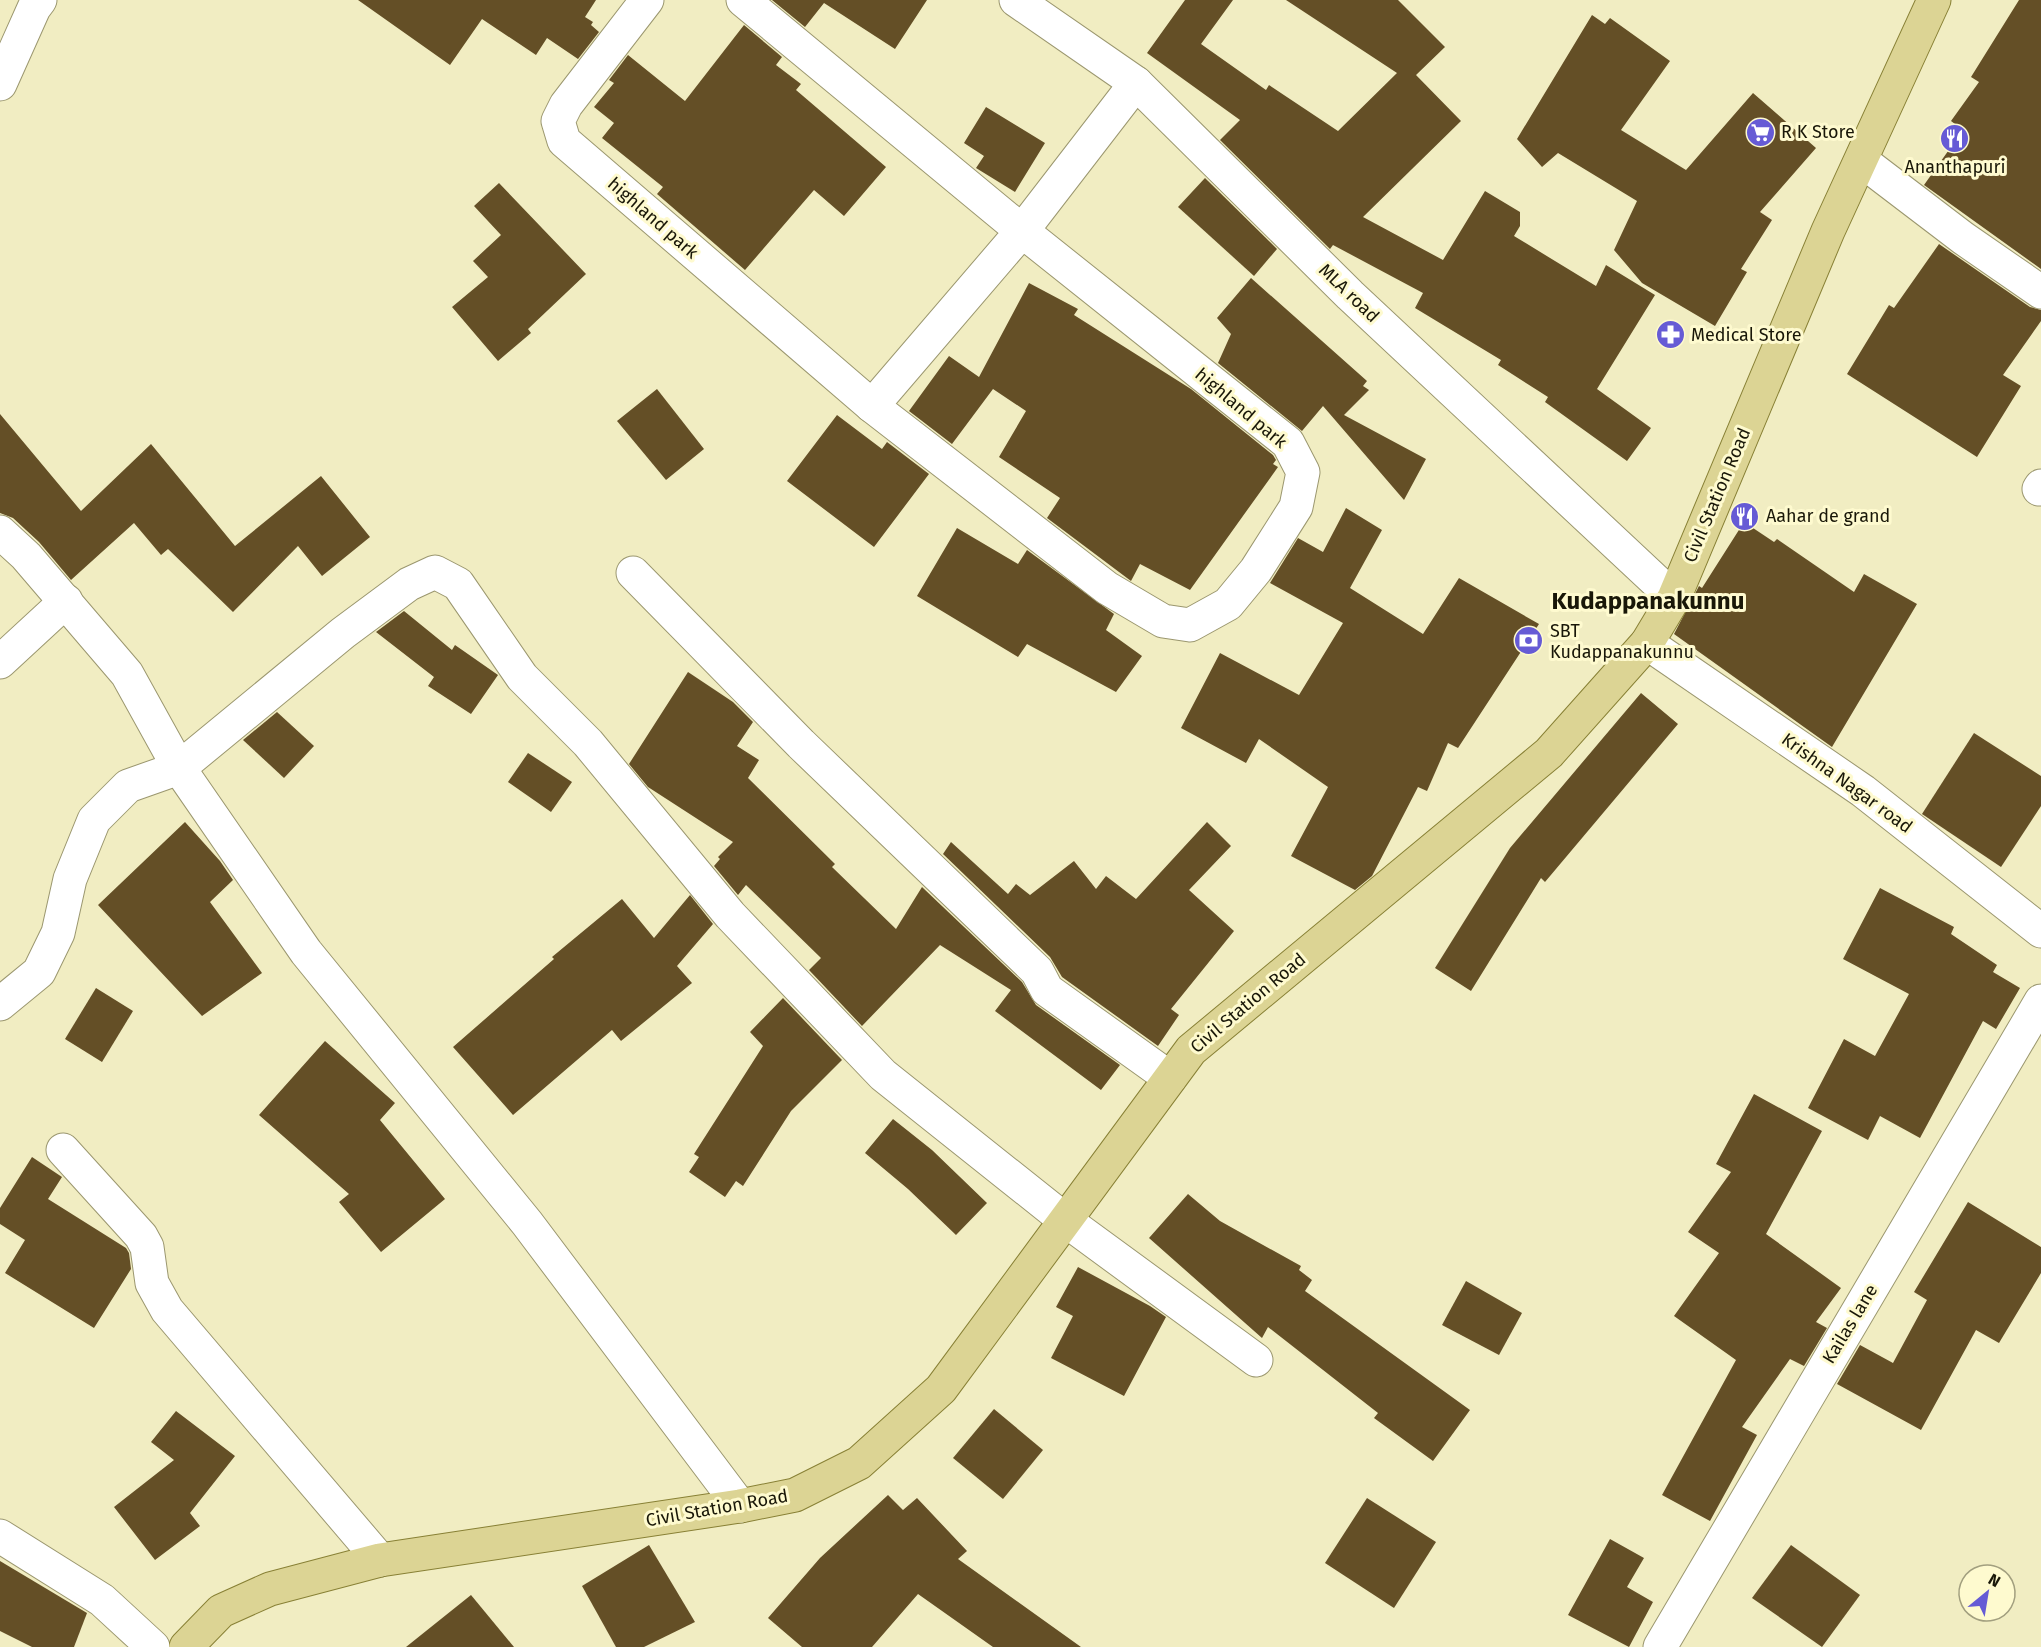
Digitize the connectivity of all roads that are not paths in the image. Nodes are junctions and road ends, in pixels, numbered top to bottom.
1 (40, 0) edge
2 (647, 0) edge
3 (743, 0) edge
4 (1016, 0) edge
5 (1934, 0) edge
6 (1136, 83) junction
7 (0, 84) edge
8 (1862, 160) junction
9 (1022, 231) junction
10 (2041, 292) edge
11 (872, 406) junction
12 (0, 532) edge
13 (633, 573) dead end
14 (1674, 598) junction
15 (66, 601) junction
16 (1647, 643) junction
17 (0, 662) edge
18 (179, 768) junction
19 (2041, 931) edge
20 (2041, 1001) edge
21 (0, 1004) edge
22 (1170, 1078) junction
23 (63, 1150) dead end
24 (1065, 1220) junction
25 (1256, 1360) dead end
26 (740, 1506) junction
27 (0, 1536) edge
28 (380, 1560) junction
29 (153, 1647) edge
30 (186, 1647) edge
31 (1660, 1647) edge

1 - 7 street
2 - 11 street, highland park
3 - 9 street, highland park
4 - 6 street, MLA road
5 - 8 main road, Civil Station Road
6 - 9 street
6 - 14 street, MLA road
8 - 10 street
8 - 14 main road, Civil Station Road
9 - 11 street
9 - 11 street, highland park
12 - 15 street
13 - 22 street
14 - 16 main road, Civil Station Road
15 - 17 street
15 - 18 street
16 - 19 street, Krishna Nagar road
16 - 22 main road, Civil Station Road
18 - 21 street
18 - 24 street
18 - 26 street
20 - 31 street, Kailas lane
22 - 24 main road, Civil Station Road
23 - 28 street
24 - 25 street
24 - 26 main road, Civil Station Road
26 - 28 main road, Civil Station Road
27 - 29 street
28 - 30 main road, Civil Station Road

